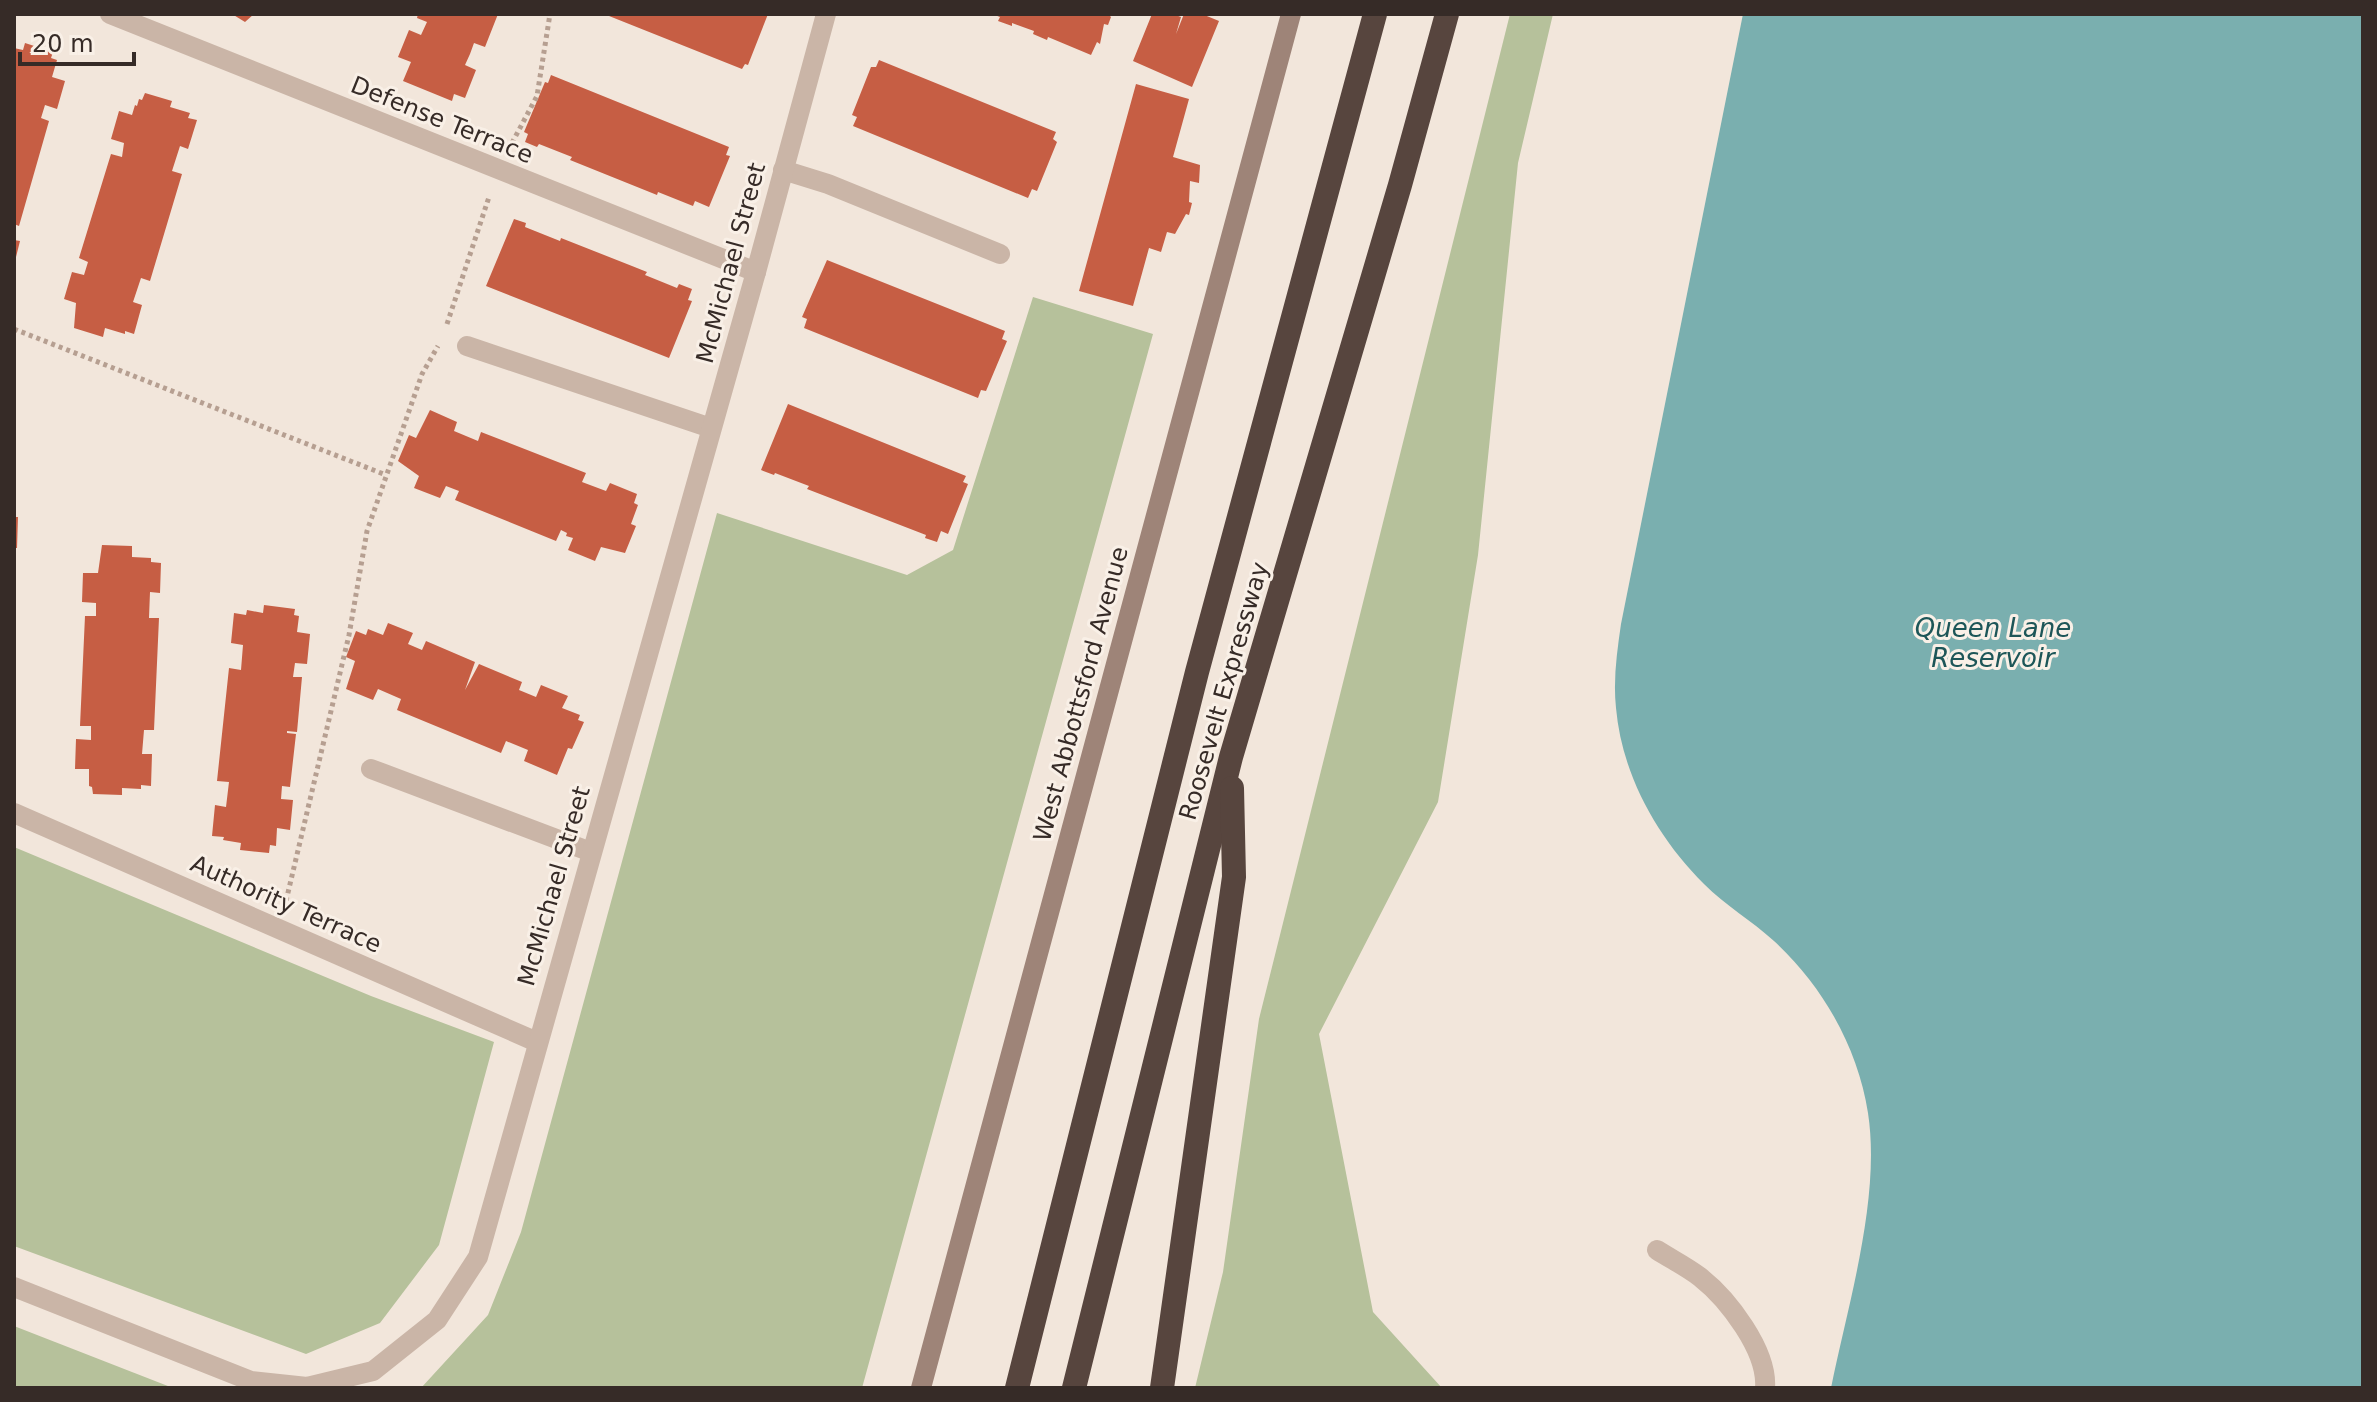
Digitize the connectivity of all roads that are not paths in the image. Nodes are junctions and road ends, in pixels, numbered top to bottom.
1 (110, 14) edge
2 (826, 14) edge
3 (1291, 14) edge
4 (1375, 14) edge
5 (1447, 14) edge
6 (783, 170) junction
7 (1000, 254) dead end
8 (756, 272) junction
9 (467, 346) dead end
10 (711, 428) junction
11 (1231, 757) junction
12 (371, 769) dead end
13 (14, 813) edge
14 (591, 852) junction
15 (537, 1042) junction
16 (1657, 1250) dead end
17 (14, 1287) edge
18 (379, 1379) edge
19 (921, 1388) edge
20 (1017, 1388) edge
21 (1074, 1388) edge
22 (1162, 1388) edge
23 (1765, 1388) edge

1 - 8 street, Defense Terrace
2 - 6 street, McMichael Street
3 - 19 street, West Abbottsford Avenue
4 - 20 highway, Roosevelt Expressway
5 - 11 highway, Roosevelt Expressway
6 - 7 street
6 - 8 street, McMichael Street
8 - 10 street, McMichael Street
9 - 10 street
10 - 14 street, McMichael Street
11 - 21 highway, Roosevelt Expressway
11 - 22 highway
12 - 14 street
13 - 15 street, Authority Terrace
14 - 15 street, McMichael Street
15 - 18 street, McMichael Street
16 - 23 street
17 - 18 street, McMichael Street

